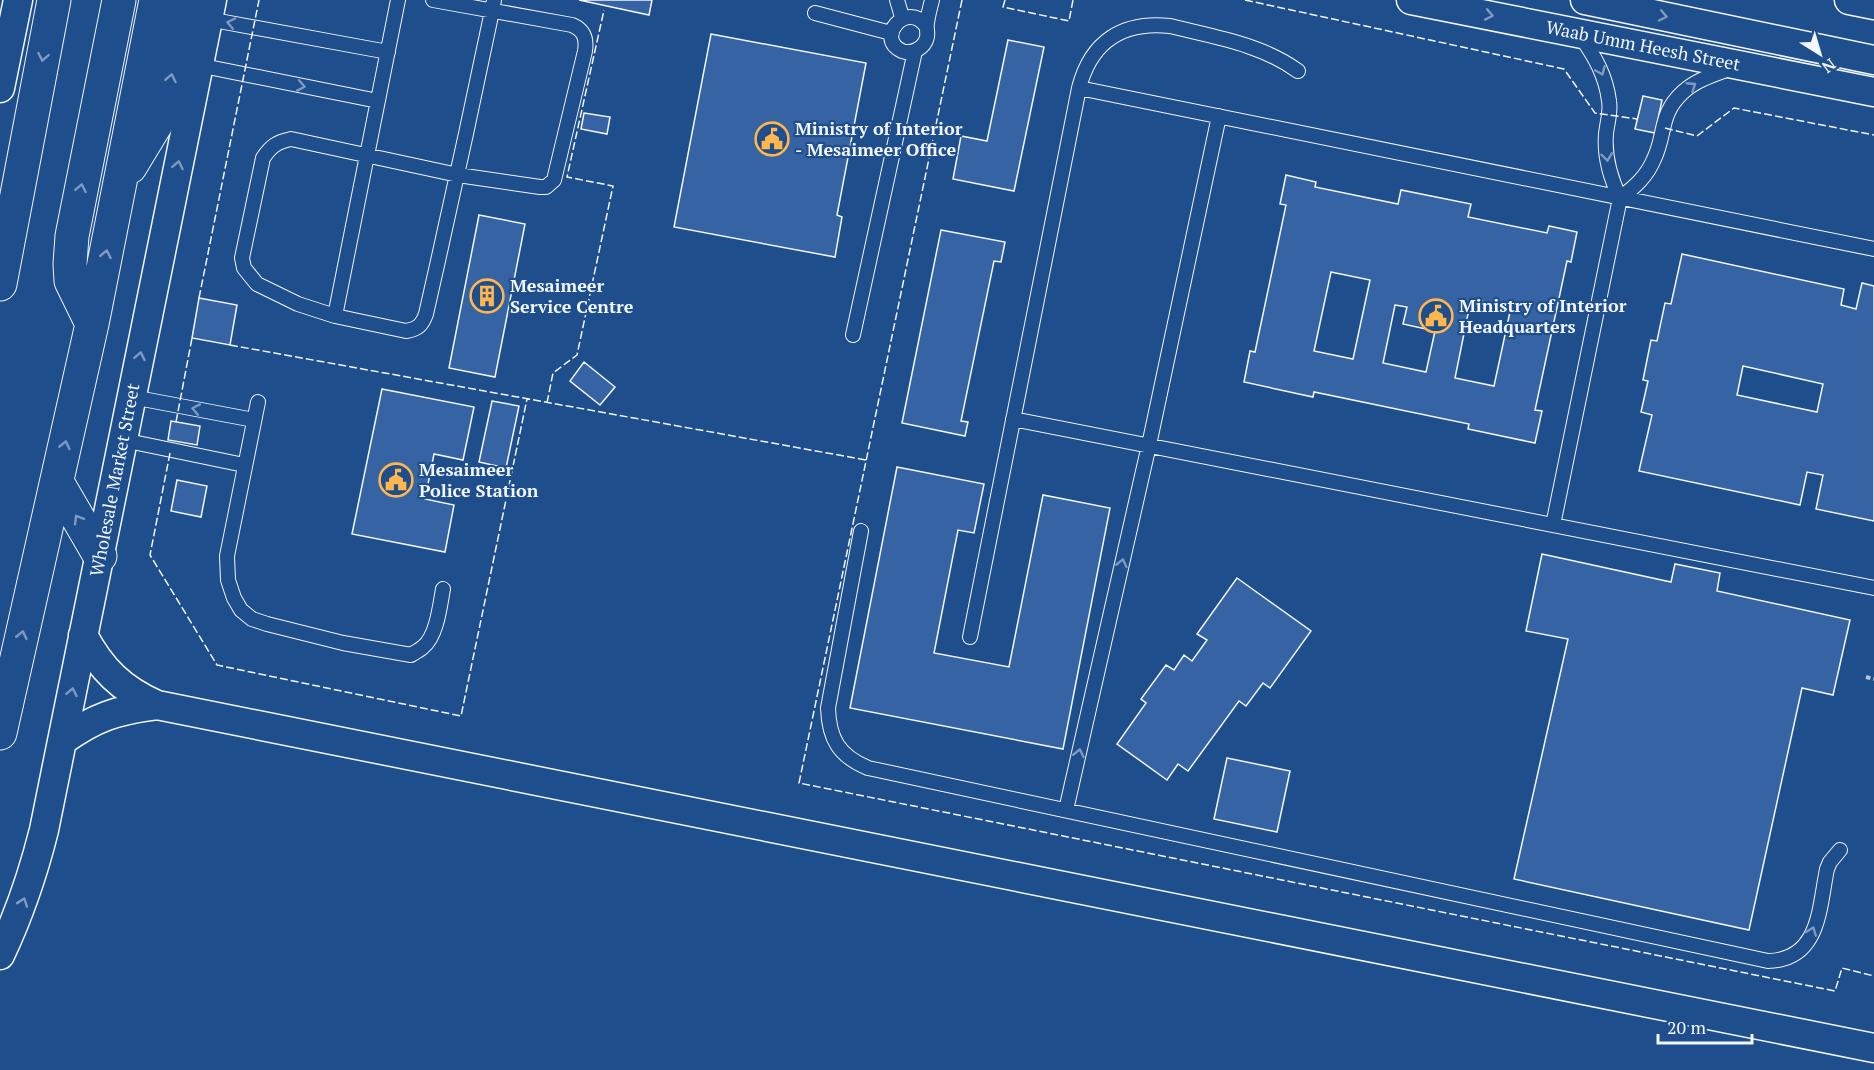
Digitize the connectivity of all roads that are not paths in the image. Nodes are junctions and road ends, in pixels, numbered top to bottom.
1 (18, 0) edge
2 (54, 0) edge
3 (119, 0) edge
4 (156, 0) edge
5 (398, 0) edge
6 (433, 0) edge
7 (897, 0) edge
8 (932, 0) edge
9 (1412, 0) edge
10 (1849, 0) edge
11 (1602, 2) edge
12 (1874, 5) edge
13 (202, 6) edge
14 (493, 6) edge
15 (815, 14) dead end
16 (902, 17) junction
17 (926, 26) junction
18 (891, 33) junction
19 (1578, 33) junction
20 (915, 51) junction
21 (387, 52) junction
22 (1874, 60) edge
23 (198, 65) junction
24 (1738, 65) junction
25 (1298, 71) dead end
26 (0, 88) edge
27 (1079, 88) junction
28 (1874, 92) edge
29 (378, 101) junction
30 (1219, 116) junction
31 (367, 156) junction
32 (458, 175) junction
33 (118, 186) junction
34 (1620, 198) junction
35 (1874, 249) edge
36 (0, 284) edge
37 (335, 316) junction
38 (92, 324) junction
39 (853, 335) dead end
40 (132, 397) junction
41 (258, 402) dead end
42 (1013, 419) junction
43 (254, 420) junction
44 (123, 440) junction
45 (1149, 446) junction
46 (244, 465) junction
47 (57, 482) junction
48 (1553, 525) junction
49 (861, 531) dead end
50 (100, 556) junction
51 (1874, 588) edge
52 (443, 589) dead end
53 (83, 635) junction
54 (970, 637) dead end
55 (157, 705) junction
56 (0, 733) edge
57 (62, 741) junction
58 (1066, 810) junction
59 (1840, 850) dead end
60 (0, 955) edge
61 (1874, 1048) edge

1 - 26 street
2 -> 36 main road
38 -> 3 main road
4 - 33 main road
5 - 21 lane
6 - 14 lane
7 - 16 lane
8 - 17 lane
9 -> 19 street, Waab Umm Heesh Street
10 - 12 street
11 -> 22 street, Waab Umm Heesh Street
21 -> 13 lane
13 - 23 street, Wholesale Market Street
33 -> 13 main road
14 - 32 lane
14 - 32 lane
15 - 18 lane
16 - 17 lane
16 - 18 lane
17 - 20 lane
18 - 20 lane
19 - 24 street, Waab Umm Heesh Street
19 -> 34 lane
20 - 39 lane
21 - 29 lane
23 -> 29 lane
40 -> 23 street, Wholesale Market Street
24 - 28 street, Waab Umm Heesh Street
34 -> 24 lane
25 - 27 lane
27 - 30 lane
27 - 42 lane
29 - 31 lane
30 - 34 lane
30 - 45 lane
31 - 32 lane
31 - 37 lane
31 - 37 lane
32 - 37 lane
38 -> 33 main road
34 - 35 lane
34 - 48 lane
47 -> 38 main road
43 -> 40 lane
40 - 44 street, Wholesale Market Street
41 - 43 lane
42 - 45 lane
42 - 54 lane
43 - 46 lane
44 - 46 lane
44 - 50 street, Wholesale Market Street
45 - 48 lane
58 -> 45 lane
46 - 52 lane
50 -> 47 main road
56 -> 47 main road
48 - 51 lane
49 - 58 lane
50 - 53 street, Wholesale Market Street
53 - 55 street
57 -> 53 street, Wholesale Market Street
55 - 57 street
55 - 61 street
60 -> 57 street, Wholesale Market Street
58 -> 59 lane

